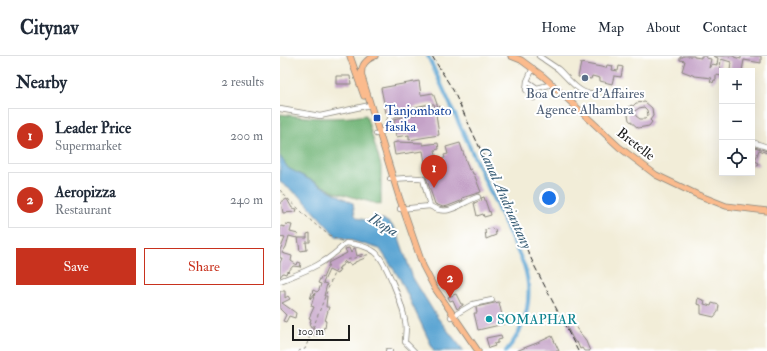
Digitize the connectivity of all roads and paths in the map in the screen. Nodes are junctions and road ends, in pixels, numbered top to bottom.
1 (374, 56) edge
2 (512, 56) edge
3 (539, 56) edge
4 (351, 58) edge
5 (364, 61) edge
6 (533, 68) junction
7 (528, 81) junction
8 (553, 84) junction
9 (590, 93) dead end
10 (534, 98) dead end
11 (369, 105) junction
12 (430, 108) dead end
13 (280, 109) edge
14 (378, 133) junction
15 (755, 143) edge
16 (767, 147) edge
17 (392, 179) junction
18 (280, 190) edge
19 (478, 197) dead end
20 (430, 206) junction
21 (401, 208) junction
22 (767, 211) edge
23 (346, 243) junction
24 (375, 253) junction
25 (280, 281) edge
26 (492, 300) dead end
27 (452, 316) junction
28 (298, 351) edge
29 (414, 351) edge
30 (475, 351) edge
31 (478, 351) edge

1 - 5 main road
2 - 6 main road, Bretelle
3 - 9 street
4 - 5 main road
4 - 11 main road
5 - 11 main road
6 - 7 street
6 - 8 main road, Bretelle
7 - 8 street
7 - 10 street
8 - 22 main road, Bretelle
11 - 13 street
11 - 14 main road
12 - 14 street
14 - 17 main road
15 - 16 street
17 - 20 street
17 - 21 main road
18 - 23 path
19 - 20 street
20 - 21 street
21 - 27 main road
21 - 27 main road
23 - 24 street
23 - 25 street
24 - 28 path
24 - 29 street
26 - 27 street
27 - 30 main road
27 - 31 main road

